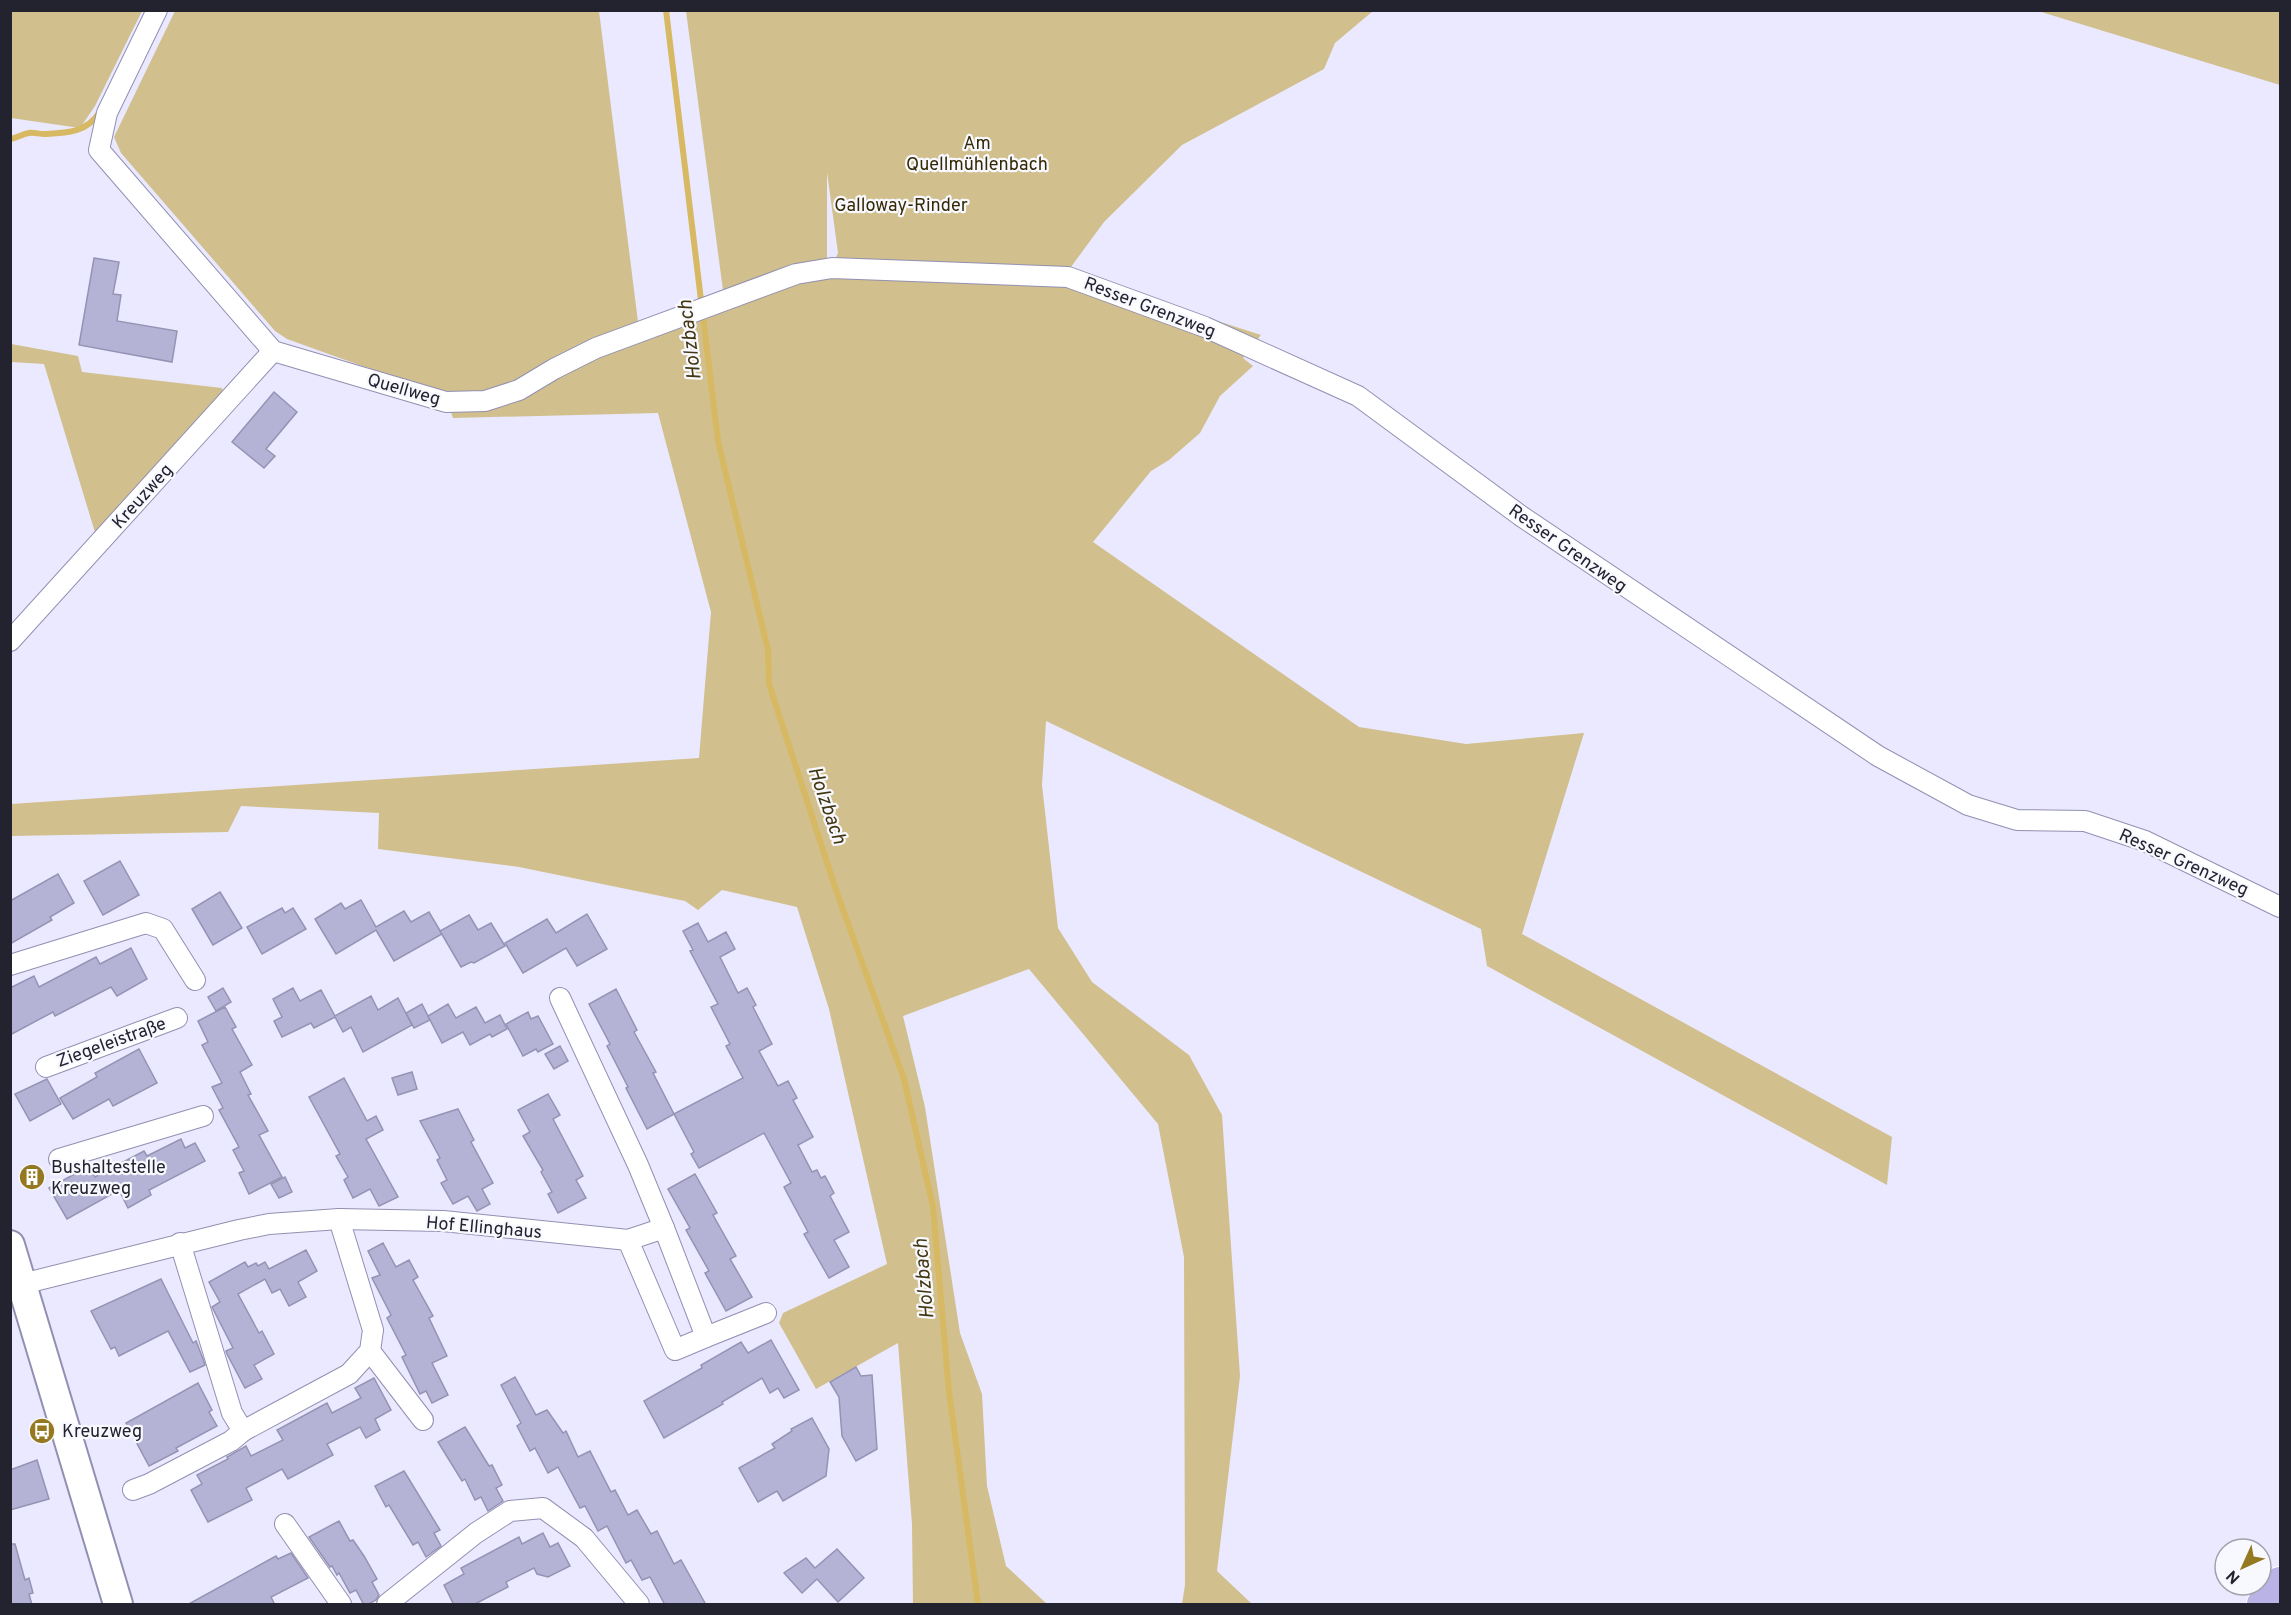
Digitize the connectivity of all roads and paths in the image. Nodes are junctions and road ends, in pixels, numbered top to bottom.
1 (157, 10) edge
2 (832, 268) joint
3 (273, 351) junction
4 (10, 641) edge
5 (2280, 907) edge
6 (10, 965) edge
7 (195, 980) dead end
8 (560, 998) dead end
9 (177, 1018) dead end
10 (46, 1067) dead end
11 (203, 1116) dead end
12 (59, 1159) dead end
13 (339, 1219) junction
14 (664, 1228) junction
15 (628, 1240) junction
16 (180, 1243) junction
17 (10, 1245) edge
18 (22, 1284) junction
19 (766, 1313) dead end
20 (706, 1337) junction
21 (370, 1351) junction
22 (423, 1420) dead end
23 (243, 1431) junction
24 (133, 1490) dead end
25 (285, 1524) dead end
26 (2280, 1583) edge
27 (118, 1605) edge
28 (340, 1605) edge
29 (387, 1605) edge
30 (639, 1605) edge
31 (2263, 1605) edge

1 - 3 street
2 - 3 street, Quellweg
2 - 5 street, Resser Grenzweg
3 - 4 street, Kreuzweg
6 - 7 street
8 - 14 street
9 - 10 street, Ziegeleistraße
11 - 12 street
13 - 15 street, Hof Ellinghaus
13 - 16 street, Hof Ellinghaus
13 - 21 street
14 - 15 street, Hof Ellinghaus
14 - 20 street
15 - 20 street
16 - 18 street, Hof Ellinghaus
16 - 23 street
17 - 18 main road
18 - 27 main road
19 - 20 street
21 - 22 street
21 - 23 street
23 - 24 street
25 - 28 street
26 - 31 main road
29 - 30 street

